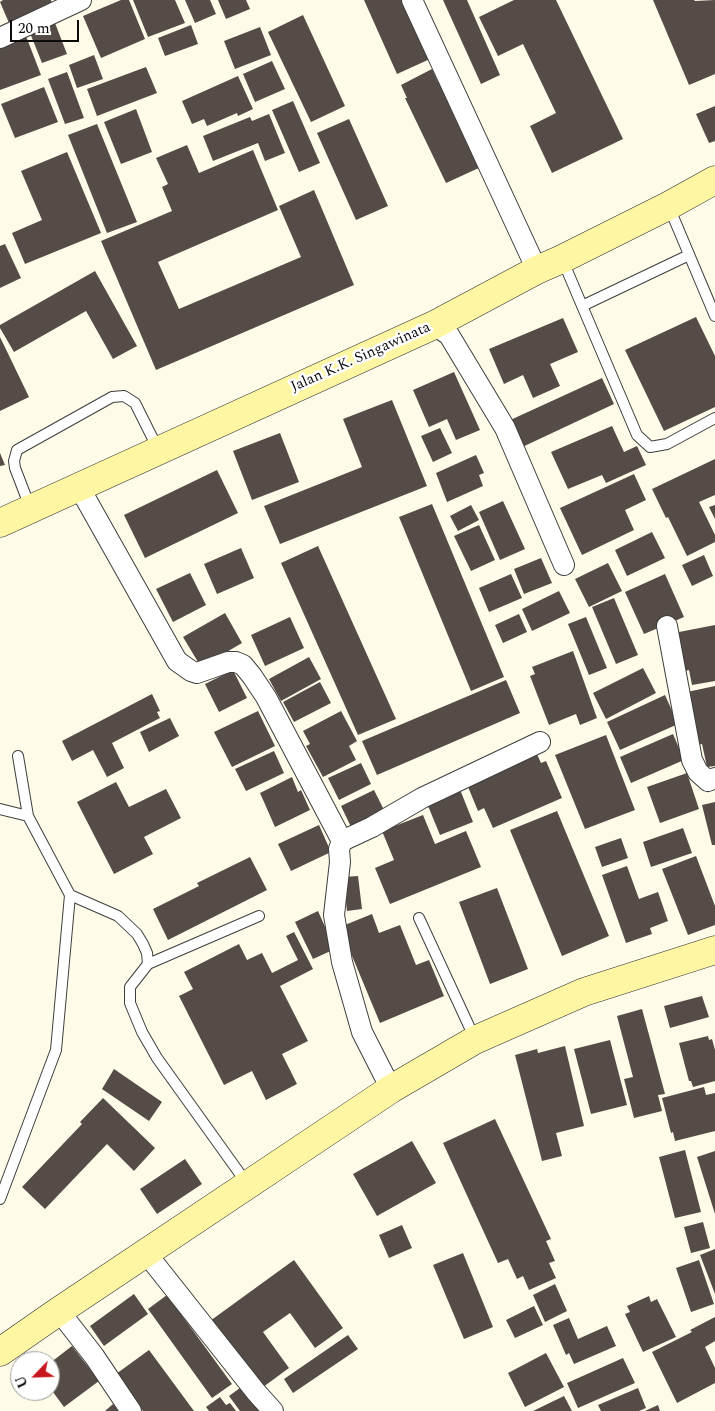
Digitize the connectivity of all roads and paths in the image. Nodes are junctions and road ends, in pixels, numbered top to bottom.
1 (81, 0) edge
2 (412, 0) edge
3 (0, 38) edge
4 (715, 180) edge
5 (668, 206) junction
6 (689, 254) junction
7 (562, 259) junction
8 (537, 270) junction
9 (582, 306) junction
10 (715, 316) edge
11 (434, 325) junction
12 (715, 418) edge
13 (158, 450) junction
14 (79, 486) junction
15 (31, 508) junction
16 (0, 523) edge
17 (564, 565) dead end
18 (667, 626) dead end
19 (540, 742) dead end
20 (18, 756) dead end
21 (715, 778) edge
22 (0, 809) edge
23 (28, 816) junction
24 (342, 841) junction
25 (70, 894) junction
26 (259, 916) dead end
27 (419, 918) dead end
28 (715, 950) edge
29 (148, 964) junction
30 (475, 1040) junction
31 (391, 1089) junction
32 (249, 1186) junction
33 (0, 1200) edge
34 (146, 1253) junction
35 (59, 1311) junction
36 (0, 1352) edge
37 (131, 1411) edge
38 (273, 1411) edge

1 - 3 street
2 - 8 street
4 - 5 street, Jalan K.K. Singawinata
5 - 6 lane
5 - 7 street, Jalan K.K. Singawinata
6 - 9 lane
6 - 10 lane
7 - 8 street, Jalan K.K. Singawinata
7 - 9 lane
8 - 11 street, Jalan K.K. Singawinata
9 - 12 lane
11 - 13 street, Jalan K.K. Singawinata
11 - 17 street
13 - 14 street, Jalan K.K. Singawinata
13 - 15 lane
14 - 15 street, Jalan K.K. Singawinata
14 - 24 street
15 - 16 street, Jalan K.K. Singawinata
18 - 21 street
19 - 24 street
20 - 23 lane
22 - 23 lane
23 - 25 lane
24 - 31 street
25 - 29 lane
25 - 33 lane
26 - 29 lane
27 - 30 lane
28 - 30 street
29 - 32 lane
30 - 31 street
31 - 32 street
32 - 34 street
34 - 35 street
34 - 38 street
35 - 36 street
35 - 37 street

